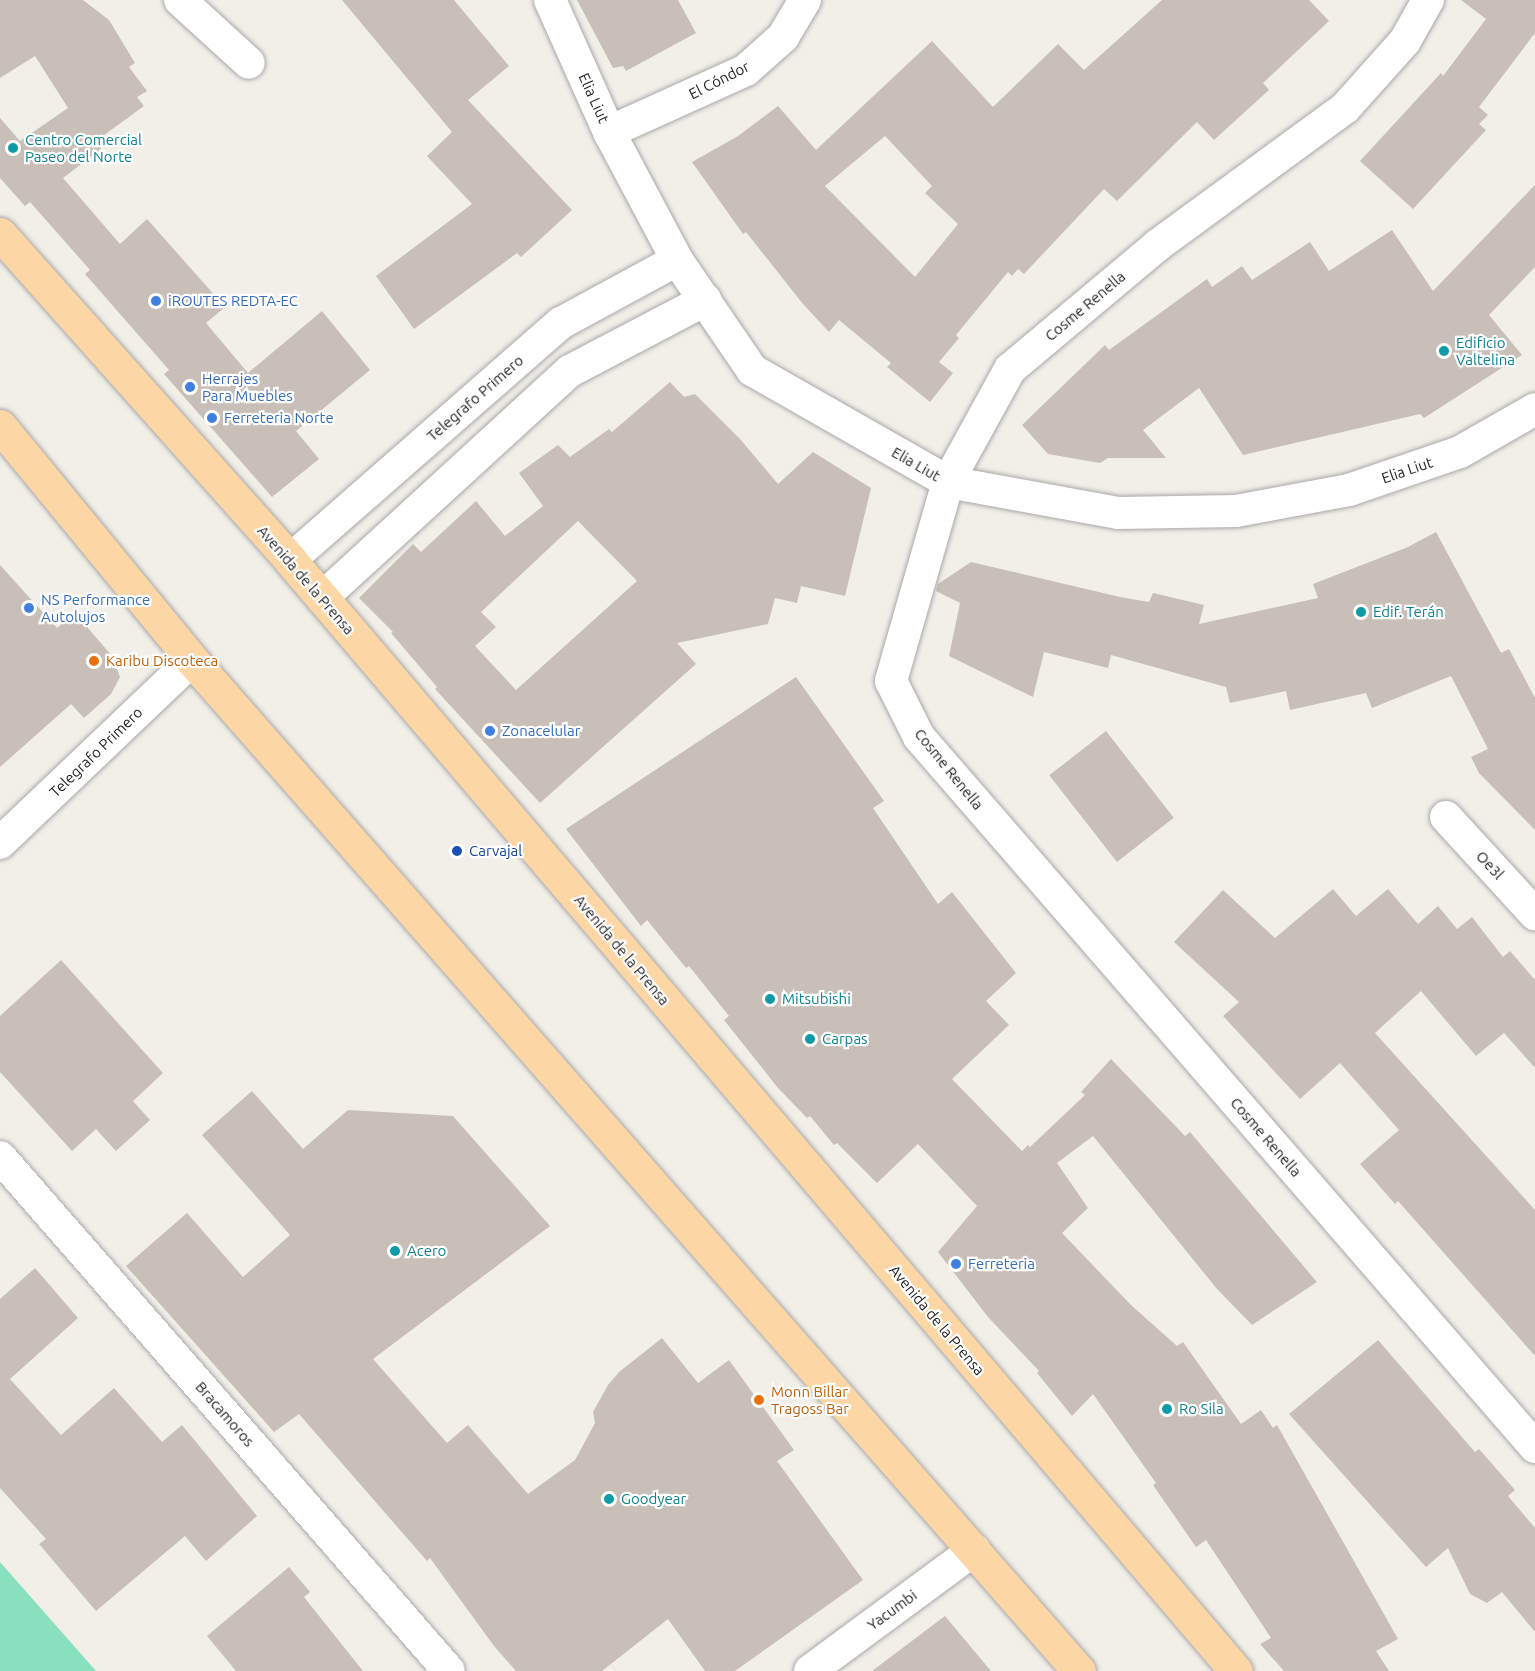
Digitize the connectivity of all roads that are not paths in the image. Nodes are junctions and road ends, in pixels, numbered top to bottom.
1 (180, 0) edge
2 (550, 0) edge
3 (805, 0) edge
4 (1428, 0) edge
5 (249, 63) dead end
6 (609, 132) junction
7 (0, 234) edge
8 (677, 260) junction
9 (705, 300) junction
10 (1535, 409) edge
11 (0, 426) edge
12 (948, 482) junction
13 (290, 560) junction
14 (322, 598) junction
15 (192, 660) junction
16 (1446, 817) dead end
17 (0, 843) edge
18 (1535, 914) edge
19 (0, 1157) edge
20 (1535, 1447) edge
21 (974, 1550) junction
22 (449, 1671) edge
23 (810, 1671) edge
24 (1078, 1671) edge
25 (1236, 1671) edge

1 - 5 street
2 - 6 street, Elia Liut
3 - 6 street, El Cóndor
4 - 12 street, Cosme Renella
6 - 8 street, Elia Liut
7 - 13 main road, Avenida de la Prensa
8 - 9 street, Elia Liut
8 - 13 street, Telegrafo Primero
9 - 12 street, Elia Liut
9 - 14 street
10 - 12 street, Elia Liut
11 - 15 main road
12 - 20 street, Cosme Renella
13 - 14 main road, Avenida de la Prensa
14 - 25 main road, Avenida de la Prensa
15 - 17 street, Telegrafo Primero
15 - 21 main road
16 - 18 street, Oe3l
19 - 22 street, Bracamoros
21 - 23 street, Yacumbi
21 - 24 main road

